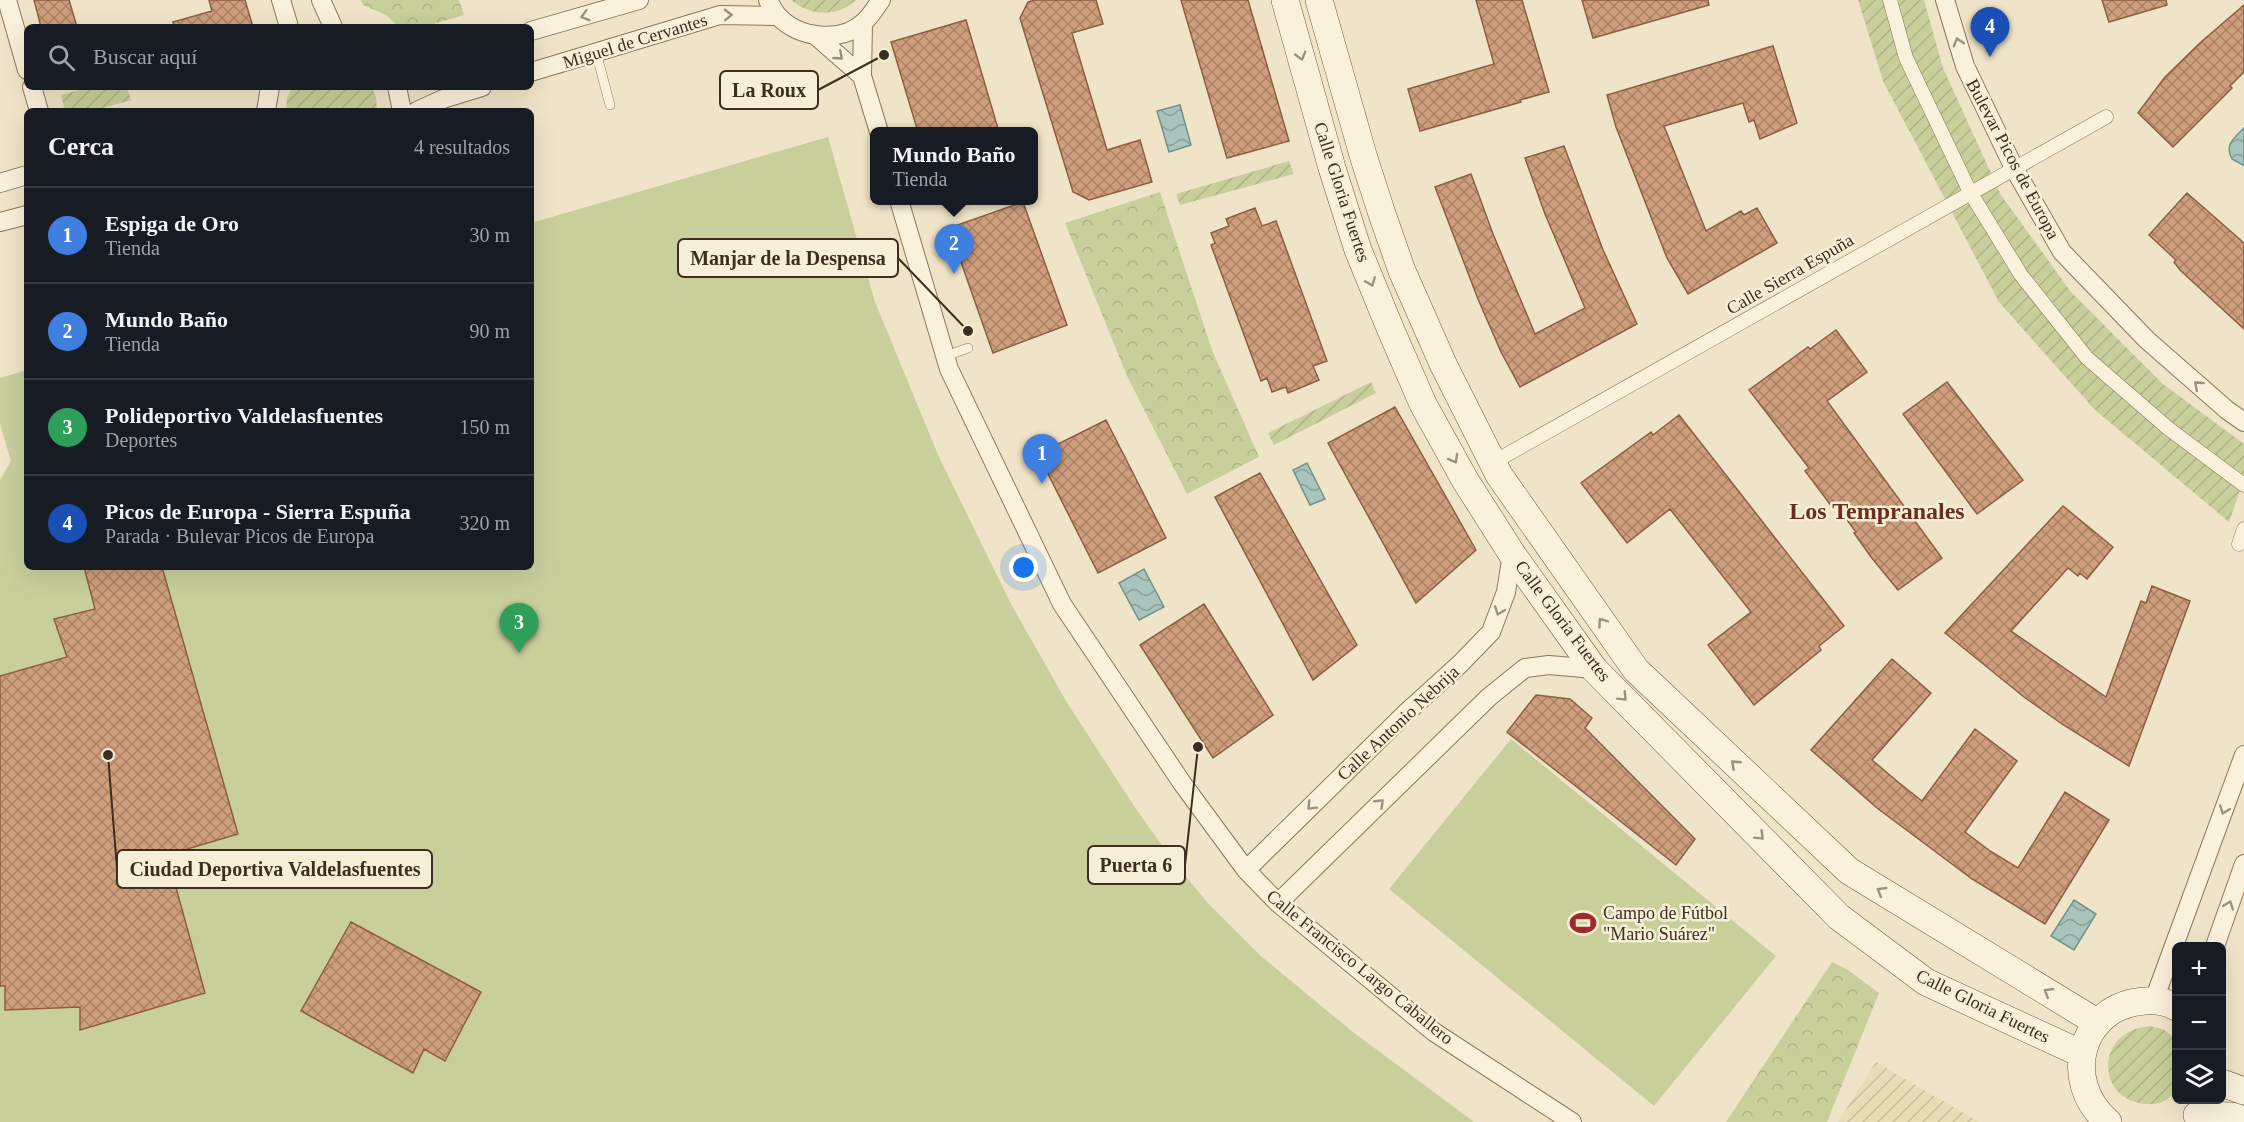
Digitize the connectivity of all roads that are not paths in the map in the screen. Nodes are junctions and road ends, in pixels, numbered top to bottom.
1 (7, 0) edge
2 (281, 0) edge
3 (321, 0) edge
4 (639, 0) edge
5 (881, 0) edge
6 (1285, 0) edge
7 (1319, 0) edge
8 (1890, 0) edge
9 (1945, 0) edge
10 (773, 8) edge
11 (288, 24) edge
12 (332, 24) edge
13 (863, 24) junction
14 (534, 31) edge
15 (816, 36) junction
16 (596, 52) junction
17 (24, 60) edge
18 (534, 71) edge
19 (862, 76) junction
20 (33, 90) edge
21 (269, 90) edge
22 (398, 90) edge
23 (472, 90) edge
24 (610, 105) dead end
25 (38, 108) edge
26 (266, 108) edge
27 (401, 108) edge
28 (424, 108) edge
29 (2106, 117) dead end
30 (877, 127) edge
31 (2014, 168) junction
32 (24, 176) edge
33 (0, 183) edge
34 (1970, 192) junction
35 (900, 205) edge
36 (24, 216) edge
37 (0, 222) edge
38 (968, 348) dead end
39 (946, 356) junction
40 (2244, 422) edge
41 (1492, 463) junction
42 (2244, 485) edge
43 (2244, 529) edge
44 (2239, 543) dead end
45 (1512, 554) junction
46 (1594, 669) junction
47 (2244, 755) edge
48 (2244, 864) edge
49 (1246, 870) junction
50 (1278, 903) junction
51 (2216, 942) edge
52 (2165, 1004) edge
53 (2098, 1023) junction
54 (2082, 1054) junction
55 (2226, 1084) edge
56 (2244, 1091) edge
57 (2198, 1112) edge
58 (2244, 1120) edge
59 (1572, 1122) edge
60 (2108, 1122) edge

1 - 17 street
2 - 11 street
3 - 12 street
4 -> 14 street
5 - 13 street
6 -> 45 main road, Calle Gloria Fuertes
7 - 41 main road, Calle Gloria Fuertes
8 - 34 street
31 -> 9 street, Bulevar Picos de Europa
10 - 15 street
16 -> 10 street, Miguel de Cervantes
13 - 15 street
13 - 19 street
15 -> 19 street
16 - 18 street, Miguel de Cervantes
16 - 24 lane
19 - 30 street
20 - 25 street
21 - 26 street
22 - 27 street
23 - 28 street
29 - 31 street, Calle Sierra Espuña
31 - 34 street, Calle Sierra Espuña
40 -> 31 street, Bulevar Picos de Europa
32 - 33 street
34 - 41 street, Calle Sierra Espuña
34 - 42 street
35 - 39 street, Calle Francisco Largo Caballero
36 - 37 street
38 - 39 lane
39 - 49 street, Calle Francisco Largo Caballero
53 -> 41 main road, Calle Gloria Fuertes
43 - 44 street
45 - 46 main road, Calle Gloria Fuertes
45 -> 49 street, Calle Antonio Nebrija
50 -> 46 street
46 -> 54 main road, Calle Gloria Fuertes
47 -> 52 street
51 -> 48 street
49 - 50 street, Calle Francisco Largo Caballero
50 - 59 street, Calle Francisco Largo Caballero
52 - 53 main road
53 - 54 main road
54 - 60 main road
55 - 56 main road
57 - 58 main road

